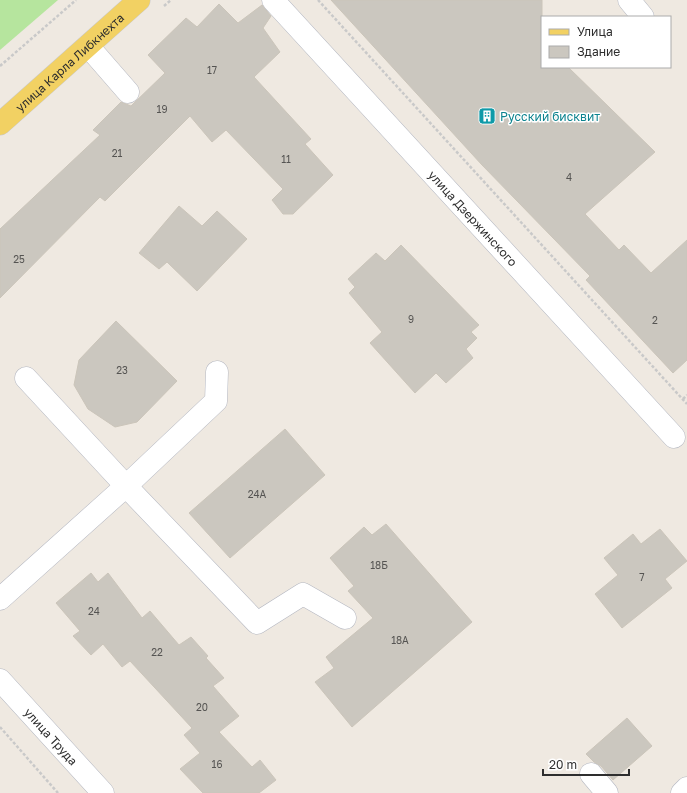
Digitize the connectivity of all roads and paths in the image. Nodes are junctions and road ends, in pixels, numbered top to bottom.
1 (76, 0) edge
2 (139, 0) edge
3 (273, 0) edge
4 (318, 0) edge
5 (629, 0) edge
6 (642, 16) edge
7 (88, 46) junction
8 (0, 66) edge
9 (128, 92) dead end
10 (0, 124) edge
11 (217, 372) dead end
12 (26, 378) dead end
13 (687, 395) edge
14 (683, 400) junction
15 (687, 404) edge
16 (674, 436) dead end
17 (126, 486) junction
18 (0, 599) edge
19 (346, 618) dead end
20 (0, 680) edge
21 (0, 727) edge
22 (591, 774) dead end
23 (687, 788) edge
24 (58, 793) edge
25 (102, 793) edge
26 (607, 793) edge
27 (682, 793) edge

1 - 8 path
2 - 7 main road, улица Карла Либкнехта
3 - 16 street, улица Дзержинского
4 - 14 path
5 - 6 street
7 - 9 street
7 - 10 main road, улица Карла Либкнехта
11 - 17 street
12 - 17 street
13 - 14 path
14 - 15 path
17 - 18 street
17 - 19 street
20 - 25 street, улица Труда
21 - 24 path
22 - 26 street
23 - 27 street

